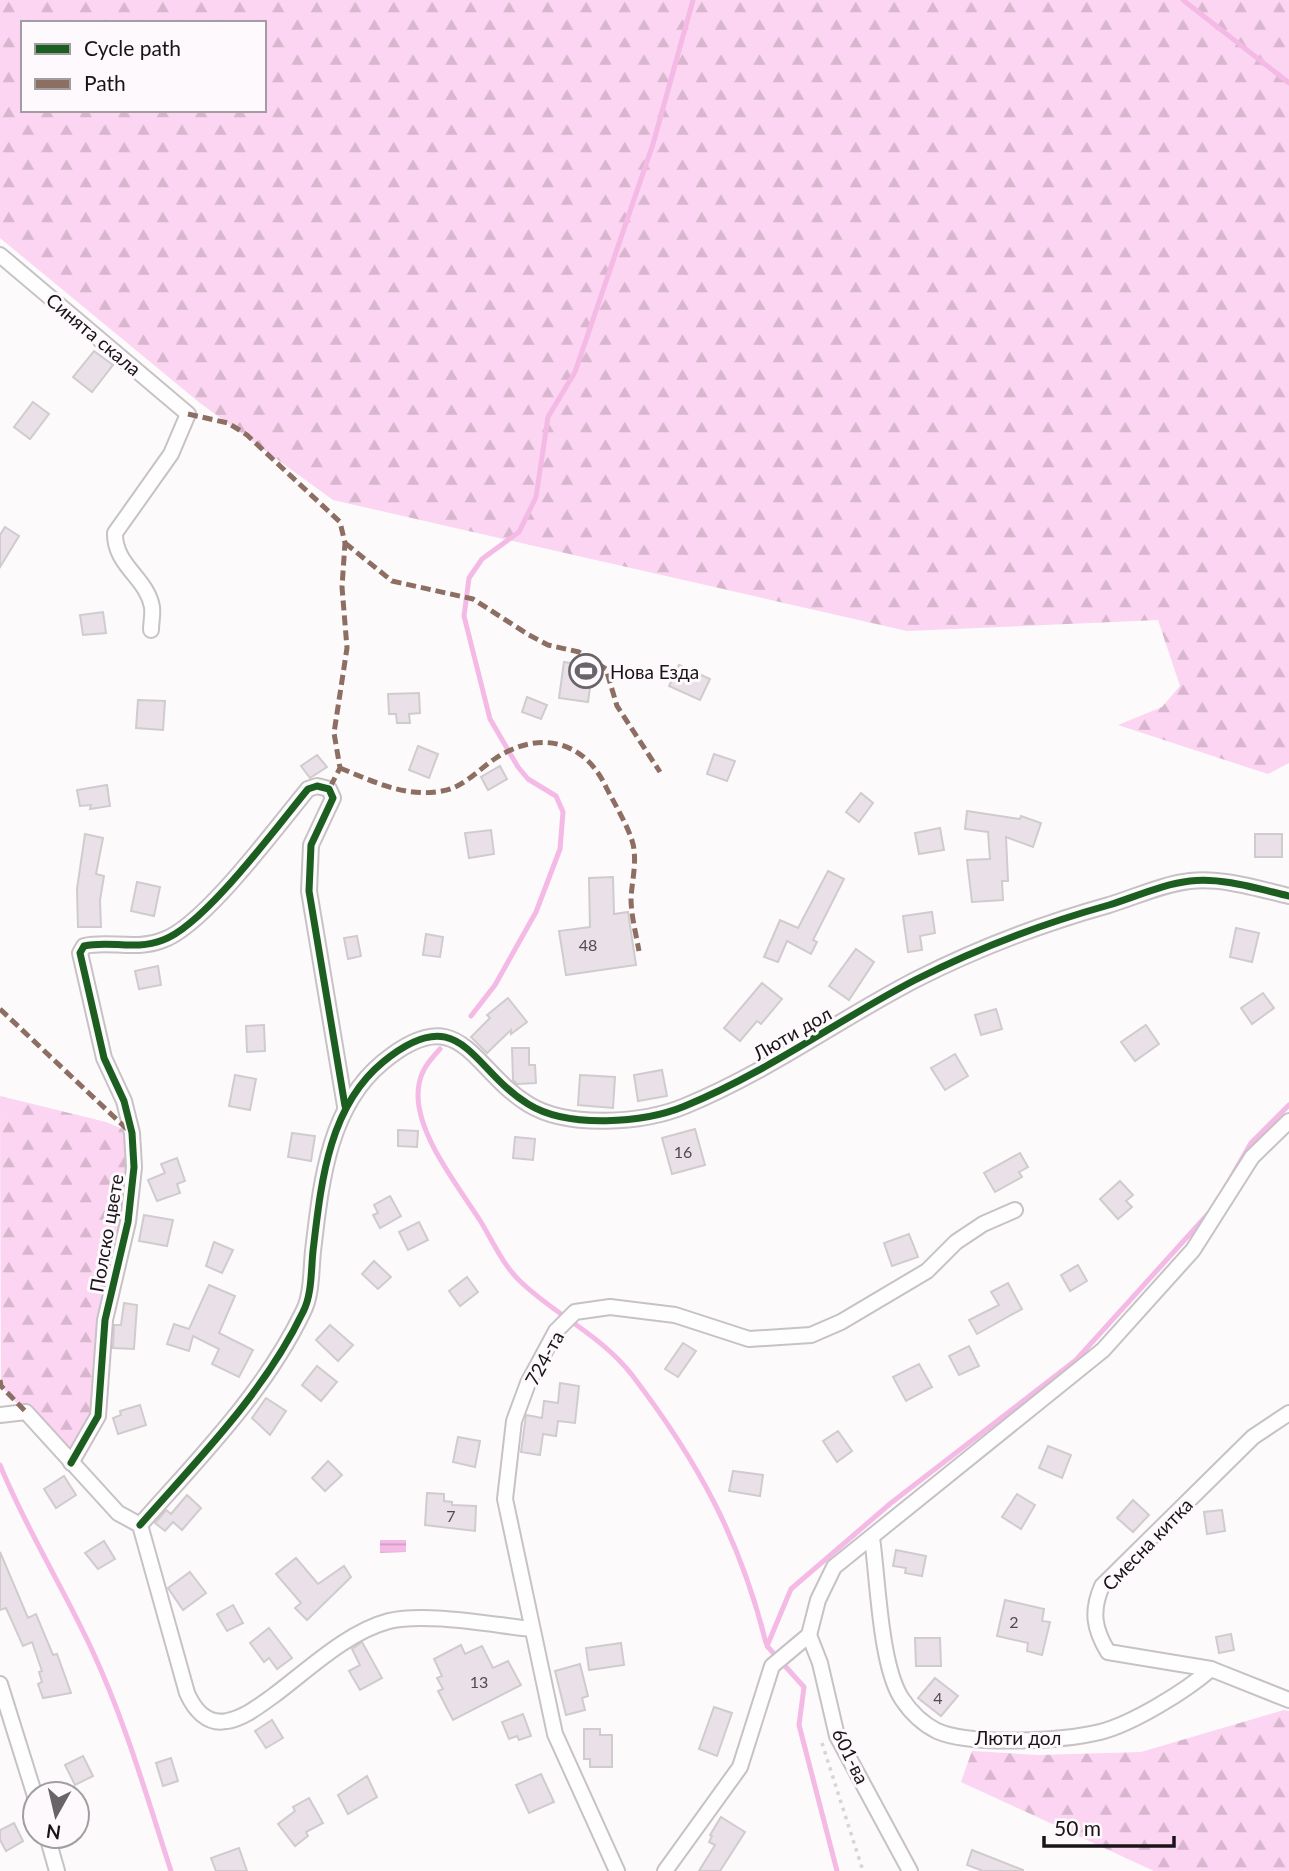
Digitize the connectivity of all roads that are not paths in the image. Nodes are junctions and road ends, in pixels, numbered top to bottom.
1 (0, 255) edge
2 (151, 630) dead end
3 (1289, 896) edge
4 (345, 1106) junction
5 (1289, 1121) edge
6 (1015, 1210) dead end
7 (1289, 1413) edge
8 (0, 1415) edge
9 (71, 1463) junction
10 (140, 1525) junction
11 (872, 1538) junction
12 (532, 1629) junction
13 (809, 1635) junction
14 (1210, 1669) junction
15 (0, 1684) edge
16 (1289, 1700) edge
17 (30, 1780) edge
18 (51, 1850) edge
19 (57, 1871) edge
20 (617, 1871) edge
21 (665, 1871) edge
22 (910, 1871) edge

1 - 2 street, Синята скала
3 - 4 street, Люти дол
4 - 9 street, Полско цвете
4 - 10 street
5 - 11 street
6 - 12 street, 724-та
7 - 14 street, Смесна китка
8 - 9 street
9 - 10 street
10 - 12 street
11 - 13 street
11 - 14 street, Люти дол
12 - 20 street, 724-та
13 - 21 street
13 - 22 street, 601-ва
14 - 16 street
15 - 17 street
18 - 19 street

